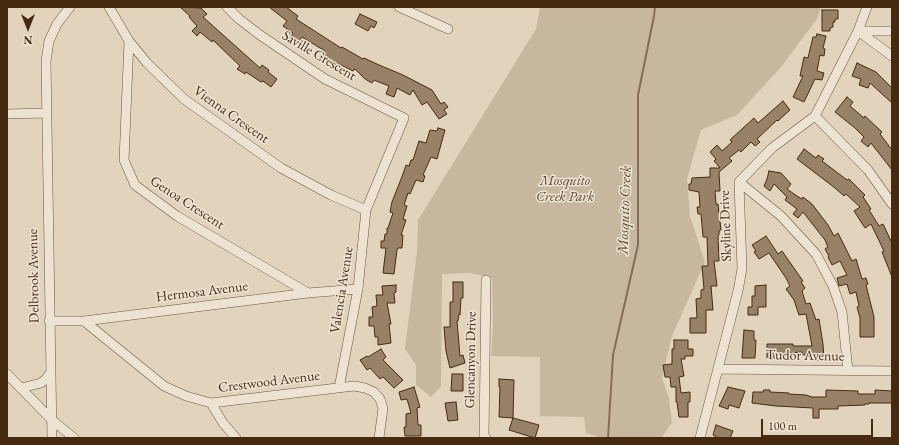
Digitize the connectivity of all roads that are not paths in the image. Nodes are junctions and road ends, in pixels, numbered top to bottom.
1 (108, 7) edge
2 (227, 7) edge
3 (399, 7) edge
4 (867, 7) edge
5 (66, 8) edge
6 (448, 29) dead end
7 (858, 31) junction
8 (892, 31) edge
9 (129, 41) junction
10 (892, 56) edge
11 (46, 113) junction
12 (7, 114) edge
13 (815, 116) junction
14 (404, 118) joint
15 (739, 182) junction
16 (892, 204) edge
17 (366, 210) junction
18 (486, 280) dead end
19 (358, 289) junction
20 (308, 293) junction
21 (84, 321) junction
22 (49, 322) junction
23 (718, 369) junction
24 (848, 371) junction
25 (892, 371) edge
26 (50, 373) junction
27 (7, 374) edge
28 (21, 388) junction
29 (339, 388) junction
30 (211, 403) junction
31 (52, 420) junction
32 (52, 438) edge
33 (74, 438) edge
34 (236, 438) edge
35 (379, 438) edge
36 (484, 438) edge
37 (700, 438) edge

1 - 9 street, Vienna Crescent
2 - 14 street, Saville Crescent
3 - 6 street
4 - 7 street, Skyline Drive
5 - 11 street, Delbrook Avenue
7 - 8 street
7 - 10 street
7 - 13 street, Skyline Drive
9 - 17 street, Vienna Crescent
9 - 20 street, Genoa Crescent
11 - 12 street
11 - 22 street, Delbrook Avenue
13 - 15 street, Skyline Drive
13 - 16 street
14 - 17 street, Valencia Avenue
15 - 23 street, Skyline Drive
15 - 24 street
17 - 19 street, Valencia Avenue
18 - 36 street, Glencanyon Drive
19 - 20 street, Hermosa Avenue
19 - 29 street, Valencia Avenue
20 - 21 street, Hermosa Avenue
21 - 22 street, Hermosa Avenue
21 - 30 street, Crestwood Avenue
22 - 26 street, Delbrook Avenue
23 - 24 street, Tudor Avenue
23 - 37 street, Skyline Drive
24 - 25 street, Tudor Avenue
26 - 28 street
26 - 31 street, Delbrook Avenue
27 - 28 street
28 - 31 street
29 - 30 street, Crestwood Avenue
29 - 35 street
30 - 34 street
31 - 32 street, Delbrook Avenue
31 - 33 street

